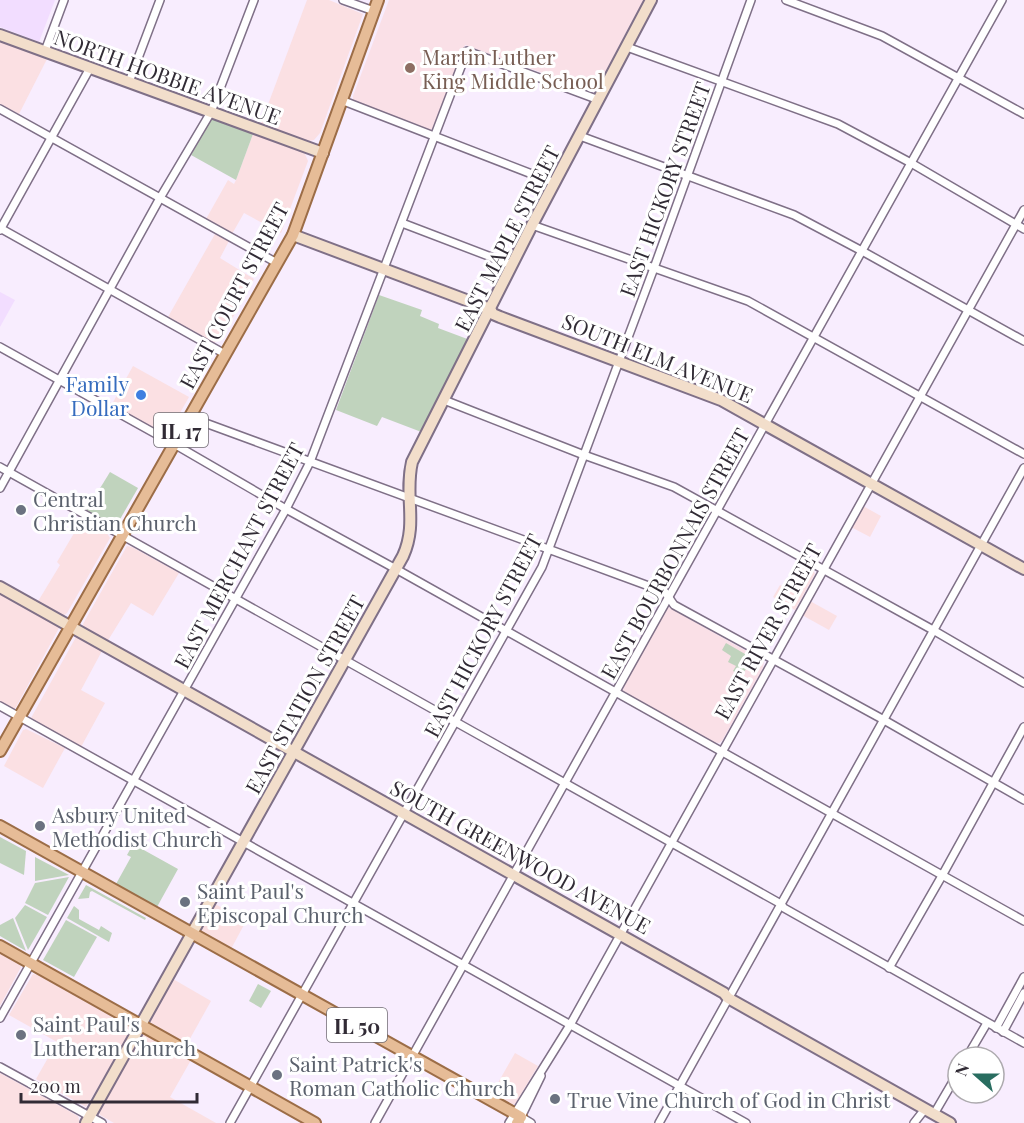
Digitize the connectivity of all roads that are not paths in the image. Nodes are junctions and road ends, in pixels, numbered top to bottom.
1 (64, 0) edge
2 (160, 0) edge
3 (254, 0) edge
4 (343, 0) edge
5 (378, 0) edge
6 (651, 0) edge
7 (751, 0) edge
8 (786, 0) edge
9 (1002, 0) edge
10 (374, 11) junction
11 (0, 34) edge
12 (627, 47) junction
13 (45, 51) junction
14 (90, 68) junction
15 (958, 78) junction
16 (129, 82) junction
17 (720, 82) junction
18 (341, 100) junction
19 (599, 100) junction
20 (0, 109) edge
21 (211, 112) junction
22 (1024, 114) edge
23 (435, 136) junction
24 (580, 136) junction
25 (52, 137) junction
26 (323, 153) junction
27 (911, 163) junction
28 (688, 175) junction
29 (555, 183) junction
30 (160, 198) junction
31 (1024, 210) edge
32 (402, 223) junction
33 (532, 225) junction
34 (1016, 225) junction
35 (0, 229) edge
36 (1024, 229) edge
37 (293, 235) junction
38 (862, 250) junction
39 (277, 263) junction
40 (512, 266) junction
41 (654, 268) junction
42 (384, 269) junction
43 (110, 290) junction
44 (490, 309) junction
45 (968, 311) junction
46 (814, 337) junction
47 (1024, 342) edge
48 (0, 347) edge
49 (225, 354) junction
50 (620, 360) junction
51 (60, 381) junction
52 (919, 398) junction
53 (444, 400) junction
54 (189, 417) junction
55 (766, 423) junction
56 (174, 444) junction
57 (1024, 454) edge
58 (584, 455) junction
59 (310, 462) junction
60 (0, 467) edge
61 (1024, 468) edge
62 (9, 472) junction
63 (871, 484) junction
64 (0, 488) edge
65 (409, 498) junction
66 (285, 509) junction
67 (717, 510) junction
68 (122, 535) junction
69 (981, 545) junction
70 (549, 549) junction
71 (396, 569) junction
72 (823, 569) junction
73 (1024, 569) edge
74 (0, 587) edge
75 (669, 596) junction
76 (235, 599) junction
77 (70, 626) junction
78 (933, 630) junction
79 (506, 632) junction
80 (345, 660) junction
81 (773, 660) junction
82 (1024, 683) edge
83 (184, 690) junction
84 (616, 692) junction
85 (0, 706) edge
86 (19, 716) junction
87 (884, 720) junction
88 (455, 722) junction
89 (1024, 727) edge
90 (0, 751) edge
91 (294, 751) junction
92 (722, 752) junction
93 (134, 780) junction
94 (993, 782) junction
95 (565, 783) junction
96 (1024, 800) edge
97 (831, 812) junction
98 (404, 813) junction
99 (0, 826) edge
100 (244, 842) junction
101 (671, 842) junction
102 (82, 872) junction
103 (514, 874) junction
104 (943, 874) junction
105 (353, 903) junction
106 (781, 904) junction
107 (1024, 921) edge
108 (192, 934) junction
109 (620, 934) junction
110 (0, 946) edge
111 (31, 964) junction
112 (463, 965) junction
113 (889, 968) junction
114 (1024, 978) edge
115 (1024, 993) edge
116 (302, 995) junction
117 (728, 998) junction
118 (0, 1018) edge
119 (987, 1023) junction
120 (570, 1024) junction
121 (141, 1025) junction
122 (999, 1030) junction
123 (1024, 1043) edge
124 (974, 1045) edge
125 (412, 1057) junction
126 (0, 1067) edge
127 (680, 1086) junction
128 (251, 1087) junction
129 (946, 1090) edge
130 (930, 1112) junction
131 (88, 1120) edge
132 (519, 1120) edge
133 (102, 1123) edge
134 (230, 1123) edge
135 (315, 1123) edge
136 (375, 1123) edge
137 (659, 1123) edge
138 (746, 1123) edge
139 (914, 1123) edge
140 (950, 1123) edge

1 - 13 street
2 - 16 street
3 - 21 street
4 - 10 street
5 - 10 main road, EAST COURT STREET / IL 17
6 - 12 street, EAST MAPLE STREET
7 - 17 street, EAST HICKORY STREET
8 - 15 street
9 - 15 street, EAST BOURBONNAIS STREET
10 - 18 main road, EAST COURT STREET / IL 17
11 - 13 street, NORTH HOBBIE AVENUE
12 - 17 street
12 - 19 street, EAST MAPLE STREET
13 - 14 street, NORTH HOBBIE AVENUE
14 - 16 street, NORTH HOBBIE AVENUE
14 - 25 street
15 - 22 street
15 - 27 street, EAST BOURBONNAIS STREET
16 - 21 street, NORTH HOBBIE AVENUE
17 - 27 street
17 - 28 street, EAST HICKORY STREET
18 - 23 street
18 - 26 main road, EAST COURT STREET / IL 17
19 - 23 street, EAST MERCHANT STREET
19 - 24 street, EAST MAPLE STREET
20 - 25 street
21 - 26 street, NORTH HOBBIE AVENUE
21 - 30 street
23 - 29 street
23 - 32 street, EAST MERCHANT STREET
24 - 28 street
24 - 29 street, EAST MAPLE STREET
25 - 30 street
25 - 35 street
26 - 37 main road, EAST COURT STREET / IL 17
27 - 34 street
27 - 38 street, EAST BOURBONNAIS STREET
28 - 38 street
28 - 41 street, EAST HICKORY STREET
29 - 33 street, EAST MAPLE STREET
30 - 39 street
30 - 43 street
31 - 34 street, EAST RIVER STREET
32 - 40 street
32 - 42 street, EAST MERCHANT STREET
33 - 40 street, EAST MAPLE STREET
33 - 41 street
34 - 36 street
34 - 45 street, EAST RIVER STREET
35 - 43 street
37 - 39 main road, EAST COURT STREET / IL 17
37 - 42 street, SOUTH ELM AVENUE
38 - 45 street
38 - 46 street, EAST BOURBONNAIS STREET
39 - 49 main road, EAST COURT STREET / IL 17
40 - 44 street, EAST MAPLE STREET
41 - 46 street
41 - 50 street, EAST HICKORY STREET
42 - 44 street, SOUTH ELM AVENUE
42 - 59 street, EAST MERCHANT STREET
43 - 49 street
43 - 51 street
44 - 50 street, SOUTH ELM AVENUE
44 - 53 street, EAST MAPLE STREET
45 - 47 street
45 - 52 street, EAST RIVER STREET
46 - 52 street
46 - 55 street, EAST BOURBONNAIS STREET
48 - 51 street
49 - 54 main road, EAST COURT STREET / IL 17
50 - 55 street, SOUTH ELM AVENUE
50 - 58 street, EAST HICKORY STREET
51 - 56 street
51 - 62 street
52 - 57 street
52 - 63 street, EAST RIVER STREET
53 - 58 street
53 - 65 street, EAST MAPLE STREET
54 - 56 main road, EAST COURT STREET / IL 17
54 - 59 street
55 - 63 street, SOUTH ELM AVENUE
55 - 67 street, EAST BOURBONNAIS STREET
56 - 66 street
56 - 68 main road, EAST COURT STREET / IL 17
58 - 67 street
58 - 70 street, EAST HICKORY STREET
59 - 65 street
59 - 66 street, EAST MERCHANT STREET
60 - 62 street
61 - 69 street
62 - 64 street
62 - 68 street
63 - 69 street, SOUTH ELM AVENUE
63 - 72 street, EAST RIVER STREET
65 - 70 street
65 - 71 street, EAST STATION STREET
66 - 71 street
66 - 76 street, EAST MERCHANT STREET
67 - 72 street
67 - 75 street, EAST BOURBONNAIS STREET
68 - 76 street
68 - 77 main road, EAST COURT STREET / IL 17
69 - 73 street, SOUTH ELM AVENUE
69 - 78 street
70 - 75 street
70 - 79 street, EAST HICKORY STREET
71 - 79 street
71 - 80 street, EAST STATION STREET
72 - 78 street
72 - 81 street, EAST RIVER STREET
74 - 77 street, SOUTH GREENWOOD AVENUE
75 - 81 street
75 - 84 street, EAST BOURBONNAIS STREET
76 - 80 street
76 - 83 street, EAST MERCHANT STREET
77 - 83 street, SOUTH GREENWOOD AVENUE
77 - 86 main road, EAST COURT STREET / IL 17
78 - 82 street
78 - 87 street
79 - 84 street
79 - 88 street, EAST HICKORY STREET
80 - 88 street
80 - 91 street, EAST STATION STREET
81 - 87 street
81 - 92 street, EAST RIVER STREET
83 - 91 street, SOUTH GREENWOOD AVENUE
83 - 93 street, EAST MERCHANT STREET
84 - 92 street
84 - 95 street, EAST BOURBONNAIS STREET
85 - 86 street
86 - 90 main road, EAST COURT STREET / IL 17
86 - 93 street
87 - 94 street
87 - 97 street
88 - 95 street
88 - 98 street, EAST HICKORY STREET
89 - 94 street
91 - 98 street, SOUTH GREENWOOD AVENUE
91 - 100 street, EAST STATION STREET
92 - 97 street
92 - 101 street, EAST RIVER STREET
93 - 100 street
93 - 102 street, EAST MERCHANT STREET
94 - 96 street
94 - 104 street
95 - 101 street
95 - 103 street, EAST BOURBONNAIS STREET
97 - 104 street
97 - 106 street
98 - 103 street, SOUTH GREENWOOD AVENUE
98 - 105 street, EAST HICKORY STREET
99 - 102 main road, IL 50
100 - 105 street
100 - 108 street, EAST STATION STREET
101 - 106 street
101 - 109 street, EAST RIVER STREET
102 - 108 main road, IL 50
102 - 111 street, EAST MERCHANT STREET
103 - 109 street, SOUTH GREENWOOD AVENUE
103 - 112 street, EAST BOURBONNAIS STREET
104 - 107 street
104 - 113 street
105 - 112 street
105 - 116 street, EAST HICKORY STREET
106 - 113 street
106 - 117 street
108 - 116 main road, IL 50
108 - 121 street, EAST STATION STREET
109 - 117 street, SOUTH GREENWOOD AVENUE
109 - 120 street, EAST RIVER STREET
110 - 111 main road
111 - 118 street, EAST MERCHANT STREET
111 - 121 main road
112 - 120 street
112 - 125 street, EAST BOURBONNAIS STREET
113 - 119 street
114 - 122 street
115 - 122 street
116 - 125 main road, IL 50
116 - 128 street, EAST HICKORY STREET
117 - 127 street
117 - 130 street, SOUTH GREENWOOD AVENUE
119 - 122 street
119 - 124 street
120 - 127 street
120 - 132 street, EAST RIVER STREET
121 - 128 main road
121 - 131 street, EAST STATION STREET
122 - 123 street
125 - 132 main road, IL 50
125 - 136 street, EAST BOURBONNAIS STREET
126 - 131 street
127 - 137 street
127 - 138 street
128 - 134 street, EAST HICKORY STREET
128 - 135 main road
129 - 130 street
130 - 139 street
130 - 140 street, SOUTH GREENWOOD AVENUE
131 - 133 street

